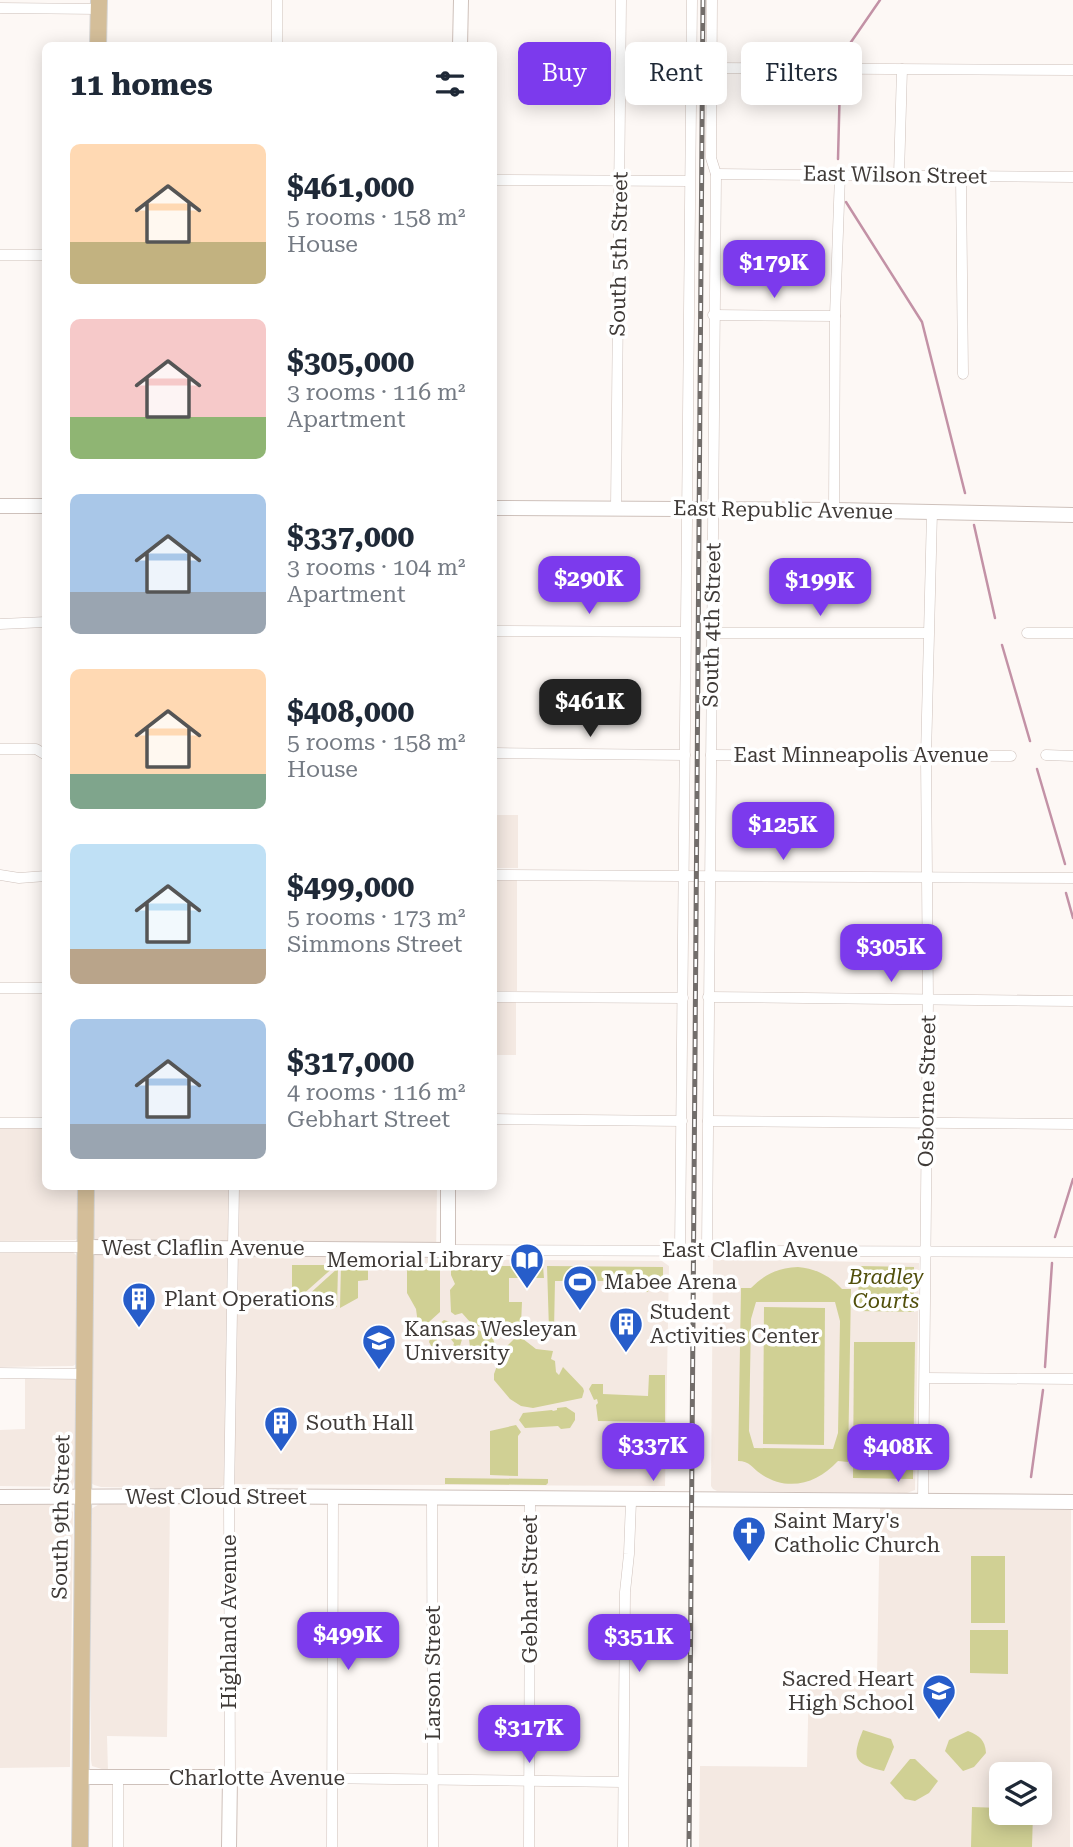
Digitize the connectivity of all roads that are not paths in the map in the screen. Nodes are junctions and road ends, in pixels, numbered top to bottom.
1 (277, 0) edge
2 (461, 0) edge
3 (621, 0) edge
4 (692, 0) edge
5 (712, 0) edge
6 (99, 4) edge
7 (0, 8) edge
8 (98, 42) edge
9 (277, 42) edge
10 (460, 42) edge
11 (712, 42) edge
12 (727, 68) edge
13 (902, 69) junction
14 (1073, 70) edge
15 (712, 105) edge
16 (716, 174) junction
17 (839, 175) junction
18 (899, 176) junction
19 (961, 176) junction
20 (1073, 177) edge
21 (497, 180) edge
22 (619, 181) junction
23 (689, 181) junction
24 (0, 255) edge
25 (42, 255) edge
26 (713, 315) junction
27 (835, 316) junction
28 (962, 374) dead end
29 (0, 506) edge
30 (42, 506) edge
31 (497, 508) edge
32 (616, 508) junction
33 (686, 509) junction
34 (713, 509) junction
35 (834, 510) junction
36 (932, 512) junction
37 (1073, 515) edge
38 (42, 622) edge
39 (0, 624) edge
40 (497, 631) edge
41 (685, 632) junction
42 (712, 633) junction
43 (928, 633) junction
44 (1027, 633) dead end
45 (1073, 633) edge
46 (0, 749) edge
47 (42, 749) edge
48 (497, 753) edge
49 (685, 755) junction
50 (711, 755) junction
51 (1046, 755) dead end
52 (926, 756) junction
53 (1011, 756) dead end
54 (1073, 756) edge
55 (0, 875) edge
56 (497, 875) edge
57 (42, 876) edge
58 (683, 876) junction
59 (711, 876) junction
60 (929, 878) junction
61 (1073, 878) edge
62 (42, 988) edge
63 (0, 989) edge
64 (497, 997) edge
65 (708, 997) junction
66 (683, 998) junction
67 (928, 999) junction
68 (1073, 1001) edge
69 (497, 1119) edge
70 (682, 1121) junction
71 (708, 1121) junction
72 (925, 1122) junction
73 (0, 1123) edge
74 (42, 1123) edge
75 (1073, 1124) edge
76 (86, 1190) edge
77 (234, 1190) edge
78 (448, 1190) edge
79 (0, 1247) edge
80 (85, 1247) junction
81 (233, 1249) junction
82 (448, 1250) junction
83 (680, 1250) junction
84 (707, 1250) junction
85 (925, 1251) junction
86 (1073, 1252) edge
87 (0, 1373) edge
88 (83, 1374) junction
89 (925, 1378) junction
90 (1073, 1379) edge
91 (82, 1496) junction
92 (229, 1496) junction
93 (0, 1497) edge
94 (333, 1497) junction
95 (432, 1498) junction
96 (530, 1499) junction
97 (631, 1501) junction
98 (923, 1502) junction
99 (1073, 1502) edge
100 (80, 1777) junction
101 (118, 1777) junction
102 (230, 1777) junction
103 (333, 1778) junction
104 (434, 1778) junction
105 (529, 1780) junction
106 (623, 1782) junction
107 (80, 1847) edge
108 (118, 1847) edge
109 (229, 1847) edge
110 (332, 1847) edge
111 (433, 1847) edge
112 (529, 1847) edge
113 (623, 1847) edge

1 - 9 street
2 - 10 main road
3 - 22 street, South 5th Street
4 - 23 street, South 4th Street
5 - 11 street, South 4th Street
6 - 7 street
6 - 8 main road
12 - 13 street
13 - 14 street
13 - 18 street
15 - 16 street, South 4th Street
16 - 17 street, East Wilson Street
16 - 26 street, South 4th Street
17 - 18 street, East Wilson Street
17 - 27 street
18 - 19 street, East Wilson Street
19 - 20 street, East Wilson Street
19 - 28 street
21 - 22 street
22 - 23 street
22 - 32 street, South 5th Street
23 - 33 street, South 4th Street
24 - 25 street
26 - 27 street
26 - 34 street, South 4th Street
27 - 35 street
29 - 30 main road
31 - 32 main road, East Republic Avenue
32 - 33 main road, East Republic Avenue
33 - 34 main road, East Republic Avenue
33 - 41 street, South 4th Street
34 - 35 main road, East Republic Avenue
34 - 42 street, South 4th Street
35 - 36 main road, East Republic Avenue
36 - 37 main road, East Republic Avenue
36 - 43 street, Osborne Street
38 - 39 street
40 - 41 street
41 - 49 street, South 4th Street
42 - 43 street
42 - 50 street, South 4th Street
43 - 52 street, Osborne Street
44 - 45 street
46 - 47 street
48 - 49 street
49 - 58 street, South 4th Street
50 - 52 street, East Minneapolis Avenue
50 - 59 street, South 4th Street
51 - 54 street
52 - 53 street, East Minneapolis Avenue
52 - 60 street, Osborne Street
55 - 57 street
56 - 58 street
58 - 59 street
58 - 66 street, South 4th Street
59 - 60 street
59 - 65 street, South 4th Street
60 - 61 street
60 - 67 street, Osborne Street
62 - 63 street
64 - 66 street
65 - 67 street
65 - 71 street, South 4th Street
66 - 70 street, South 4th Street
67 - 68 street
67 - 72 street, Osborne Street
69 - 70 street
70 - 83 street, South 4th Street
71 - 72 street
71 - 84 street, South 4th Street
72 - 75 street
72 - 85 street, Osborne Street
73 - 74 street
76 - 80 main road, South 9th Street
77 - 81 street, Highland Avenue
78 - 82 main road
79 - 80 street, West Claflin Avenue
80 - 81 main road, West Claflin Avenue
80 - 88 main road, South 9th Street
81 - 82 main road, West Claflin Avenue
81 - 92 street, Highland Avenue
82 - 83 street, East Claflin Avenue
83 - 84 street, East Claflin Avenue
84 - 85 street, East Claflin Avenue
85 - 86 street, East Claflin Avenue
85 - 89 street, Osborne Street
87 - 88 street
88 - 91 main road, South 9th Street
89 - 90 street
89 - 98 street, Osborne Street
91 - 92 main road, West Cloud Street
91 - 93 main road, West Cloud Street
91 - 100 main road, South 9th Street
92 - 94 main road, West Cloud Street
92 - 102 street, Highland Avenue
94 - 95 main road, West Cloud Street
94 - 103 street
95 - 96 main road, West Cloud Street
95 - 104 street, Larson Street
96 - 97 main road, West Cloud Street
96 - 105 street, Gebhart Street
97 - 98 main road, West Cloud Street
97 - 106 street
98 - 99 main road, West Cloud Street
100 - 101 main road, Charlotte Avenue
100 - 107 main road, South 9th Street
101 - 102 main road, Charlotte Avenue
101 - 108 street
102 - 103 street, Charlotte Avenue
102 - 109 main road, Highland Avenue
103 - 104 street, Charlotte Avenue
103 - 110 street
104 - 105 street, Charlotte Avenue
104 - 111 street, Larson Street
105 - 106 street, Charlotte Avenue
105 - 112 street, Gebhart Street
106 - 113 street

